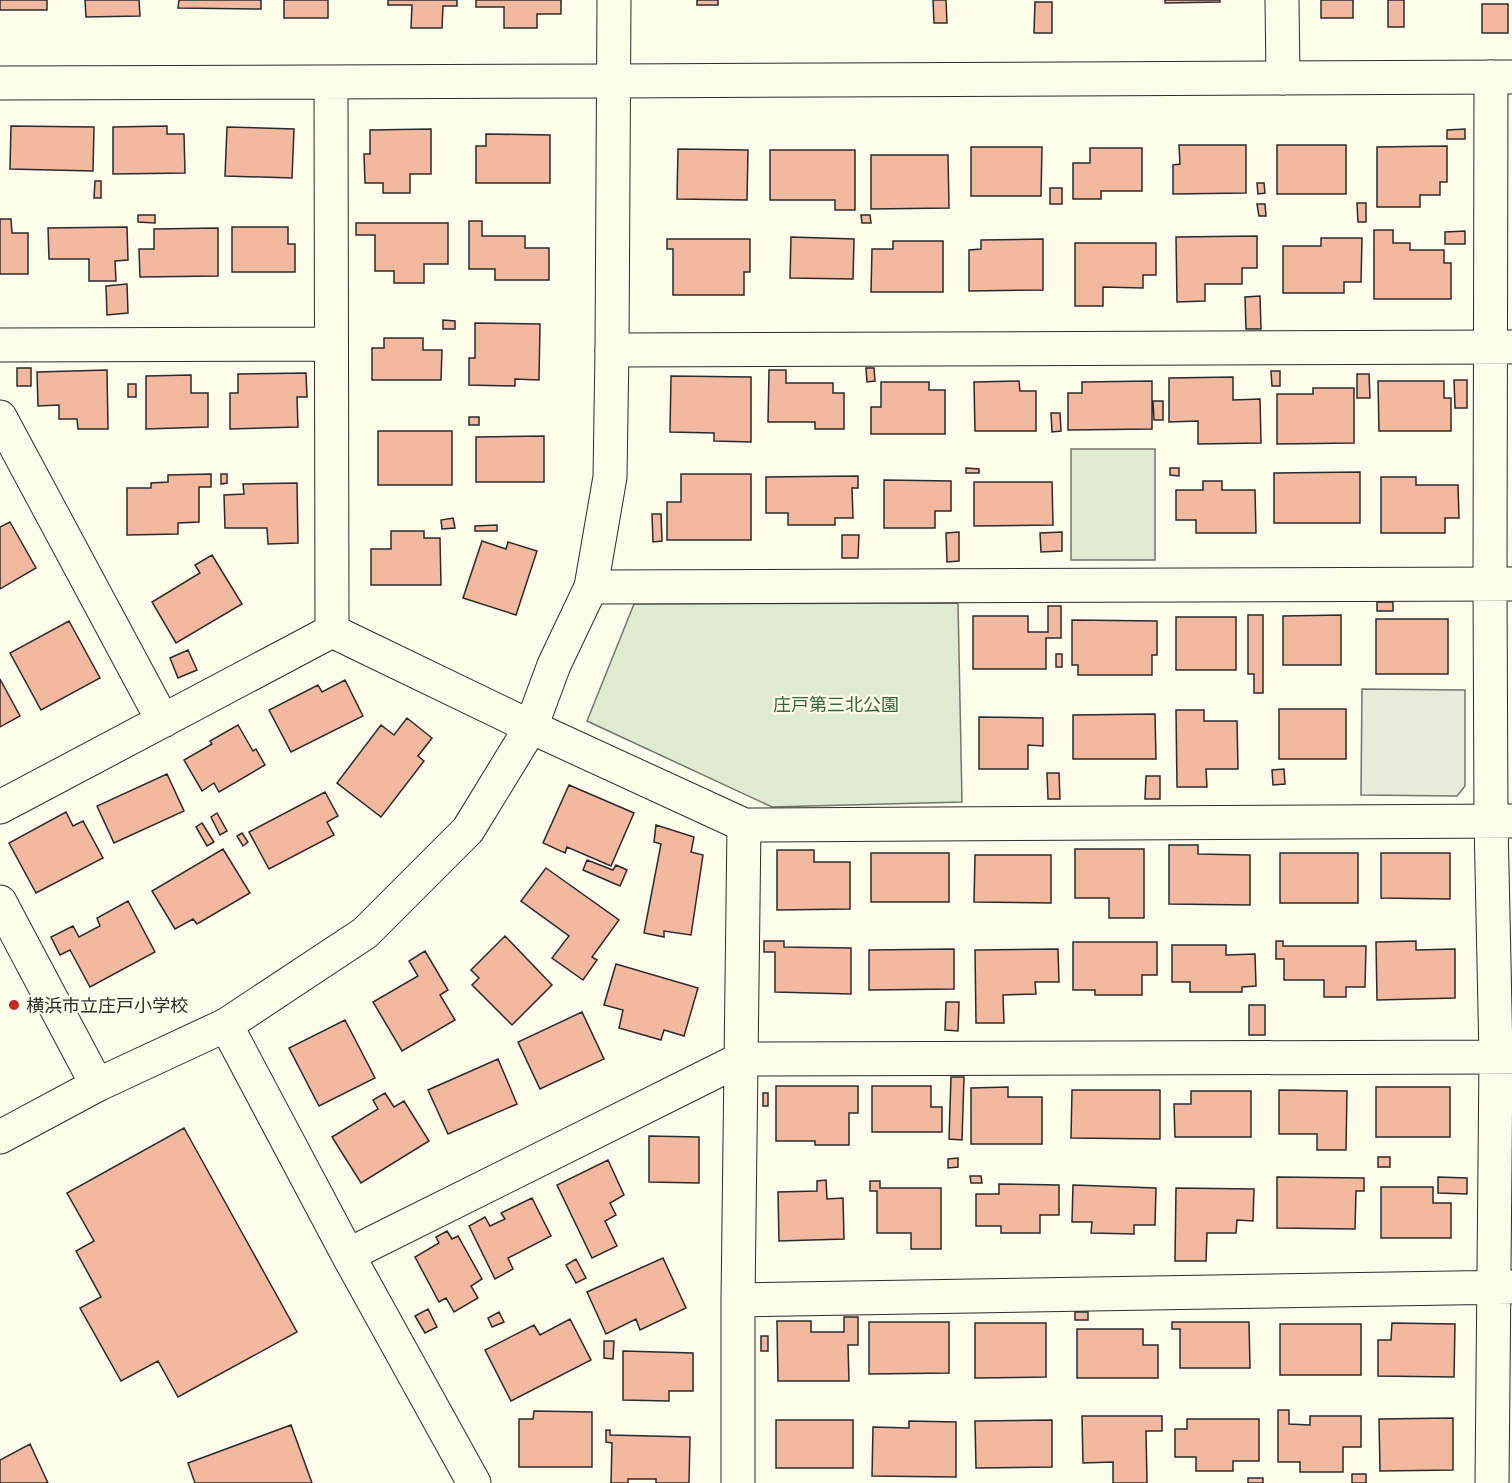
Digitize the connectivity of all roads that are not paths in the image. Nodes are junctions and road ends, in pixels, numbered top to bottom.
1 (614, 0) edge
2 (1282, 0) edge
3 (1502, 77) edge
4 (1283, 78) junction
5 (614, 81) junction
6 (0, 83) edge
7 (331, 83) junction
8 (331, 344) junction
9 (0, 345) edge
10 (1501, 347) edge
11 (612, 350) junction
12 (0, 417) edge
13 (1501, 584) edge
14 (591, 587) junction
15 (332, 631) junction
16 (163, 721) junction
17 (531, 727) junction
18 (0, 807) edge
19 (1502, 821) edge
20 (744, 825) junction
21 (0, 902) edge
22 (226, 1025) junction
23 (1504, 1057) edge
24 (741, 1059) junction
25 (97, 1085) junction
26 (0, 1137) edge
27 (348, 1255) junction
28 (1503, 1287) edge
29 (738, 1300) junction
30 (474, 1483) edge
31 (738, 1483) edge
32 (1492, 1483) edge

1 - 5 street
2 - 4 street
3 - 4 street
3 - 10 street
4 - 5 street
5 - 7 street
5 - 11 street
6 - 7 street
7 - 8 street
8 - 9 street
8 - 15 street
10 - 11 street
10 - 13 street
11 - 14 street
12 - 16 street
13 - 14 street
13 - 19 street
14 - 17 street
15 - 16 street
15 - 17 street
16 - 18 street
17 - 20 street
17 - 22 street
19 - 20 street
19 - 23 street
20 - 24 street
21 - 25 street
22 - 25 street
22 - 27 street
23 - 24 street
23 - 28 street
24 - 27 street
24 - 29 street
25 - 26 street
27 - 30 street
28 - 29 street
28 - 32 street
29 - 31 street

